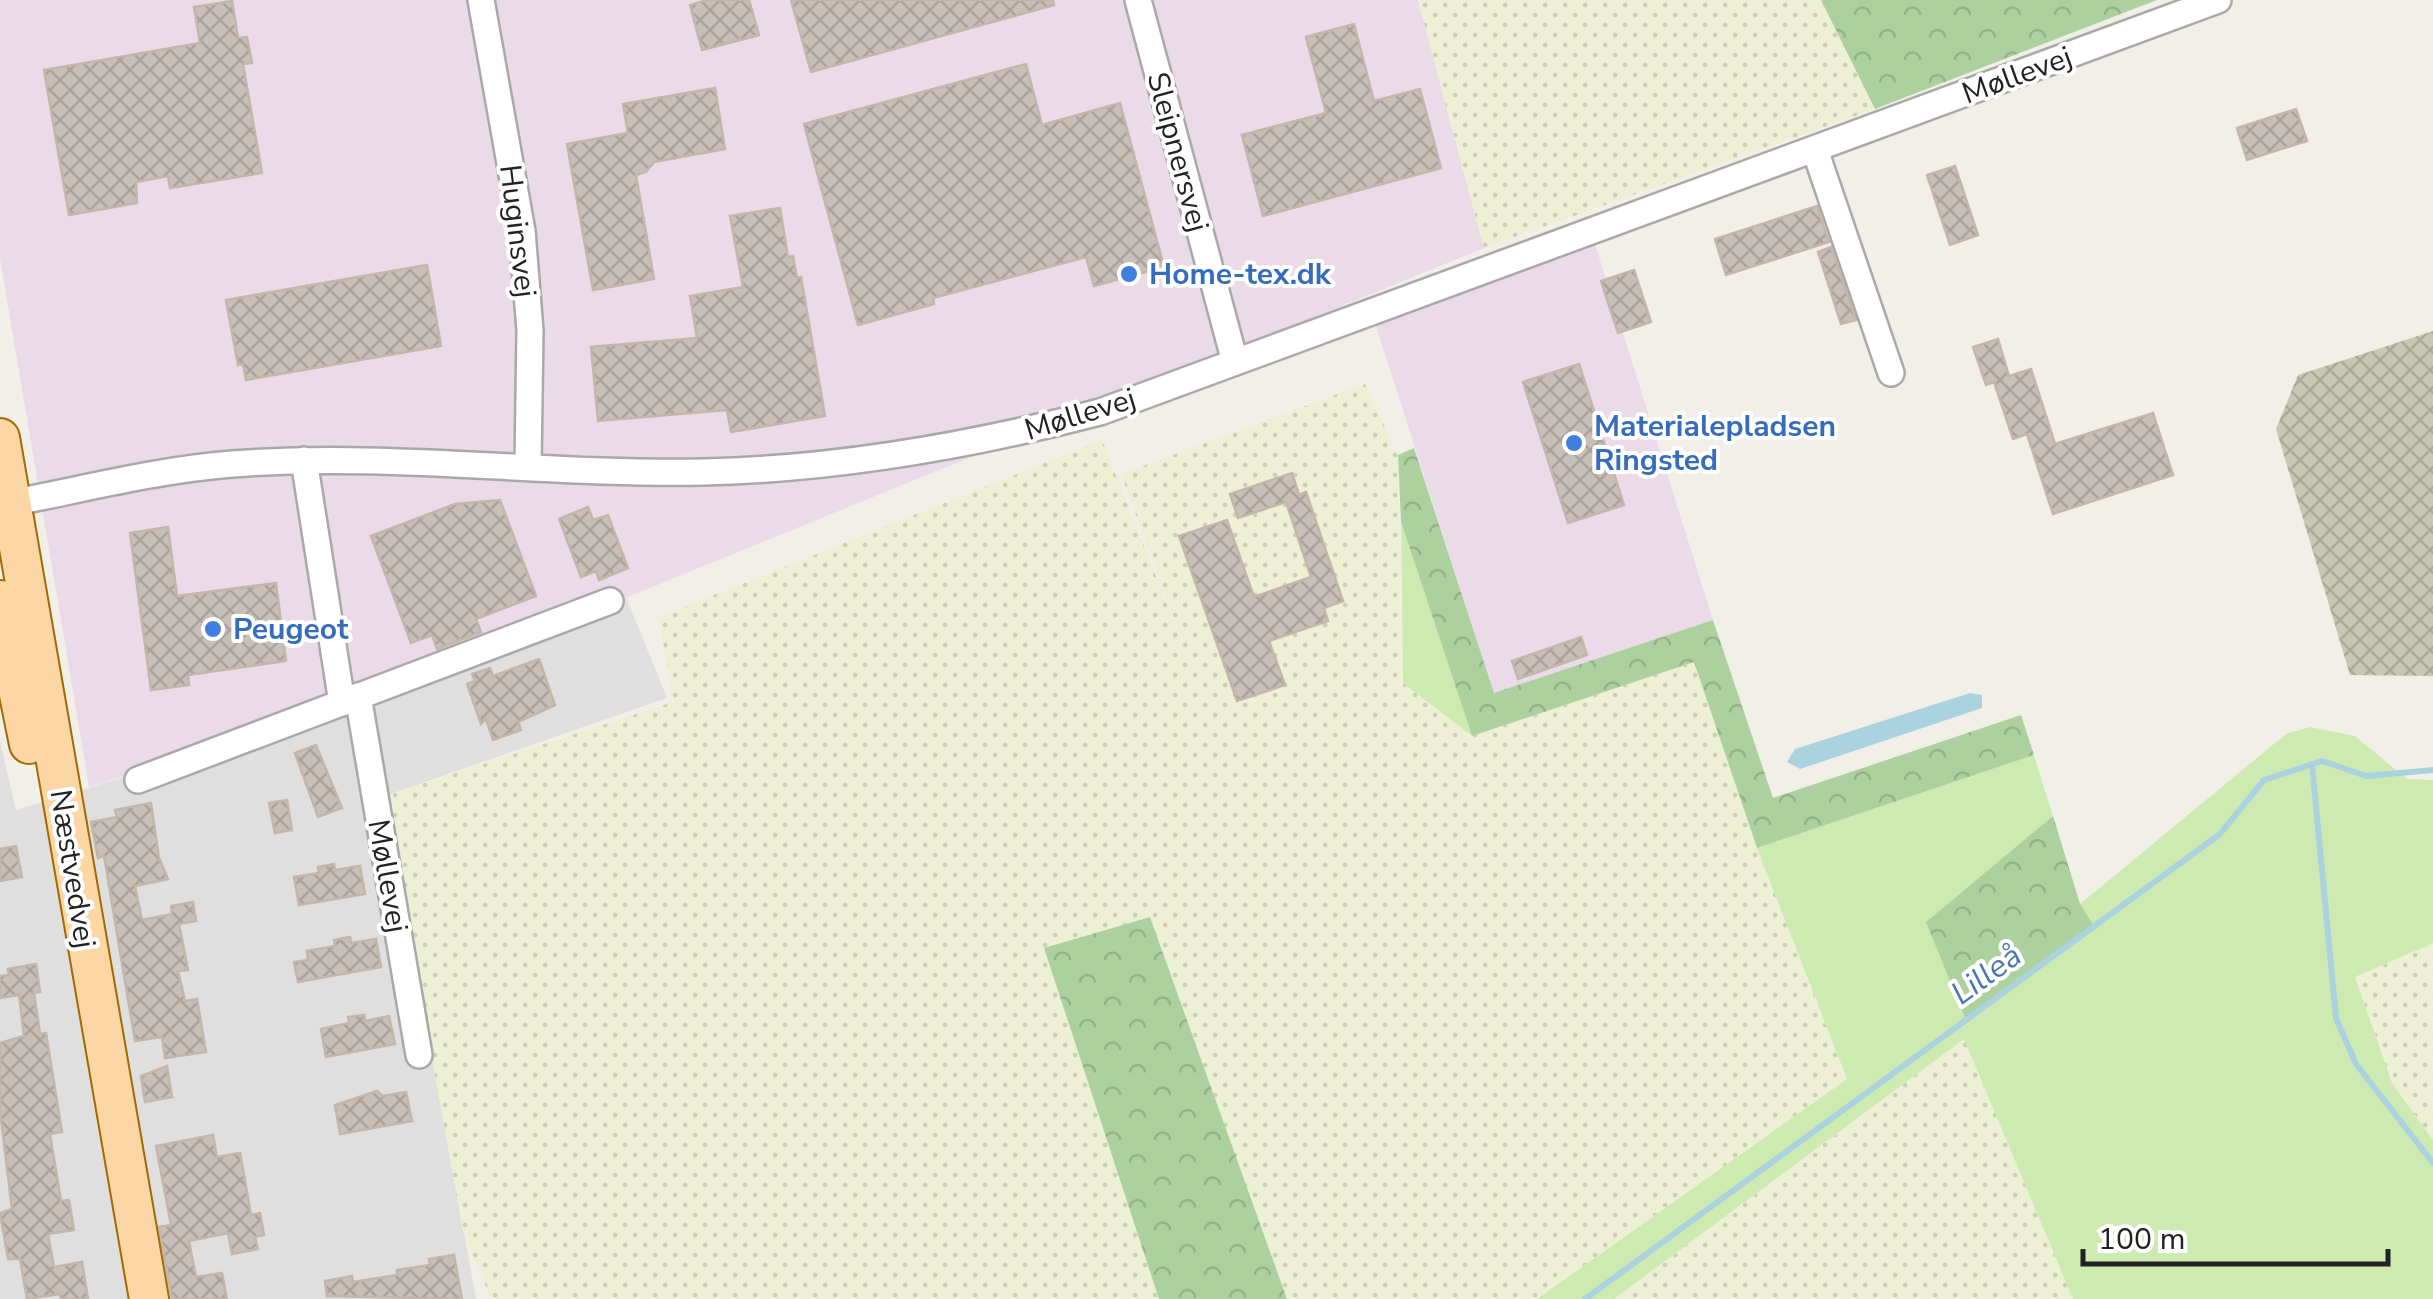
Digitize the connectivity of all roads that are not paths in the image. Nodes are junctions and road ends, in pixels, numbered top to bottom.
1 (481, 0) edge
2 (1138, 0) edge
3 (2218, 0) edge
4 (1815, 150) junction
5 (1235, 362) junction
6 (1892, 372) dead end
7 (0, 438) edge
8 (304, 460) junction
9 (528, 465) junction
10 (6, 504) edge
11 (0, 600) edge
12 (610, 601) dead end
13 (350, 699) junction
14 (138, 780) dead end
15 (419, 1056) dead end
16 (127, 1299) edge
17 (148, 1299) edge

1 - 9 street, Huginsvej
2 - 5 street, Sleipnersvej
3 - 4 street, Møllevej
4 - 5 street, Møllevej
4 - 6 street
5 - 9 street, Møllevej
7 - 10 main road, Næstvedvej
8 - 9 street, Møllevej
8 - 10 street, Møllevej
8 - 13 street, Møllevej
10 - 17 main road, Næstvedvej
11 - 16 main road, Næstvedvej
12 - 13 street
13 - 14 street
13 - 15 street, Møllevej

